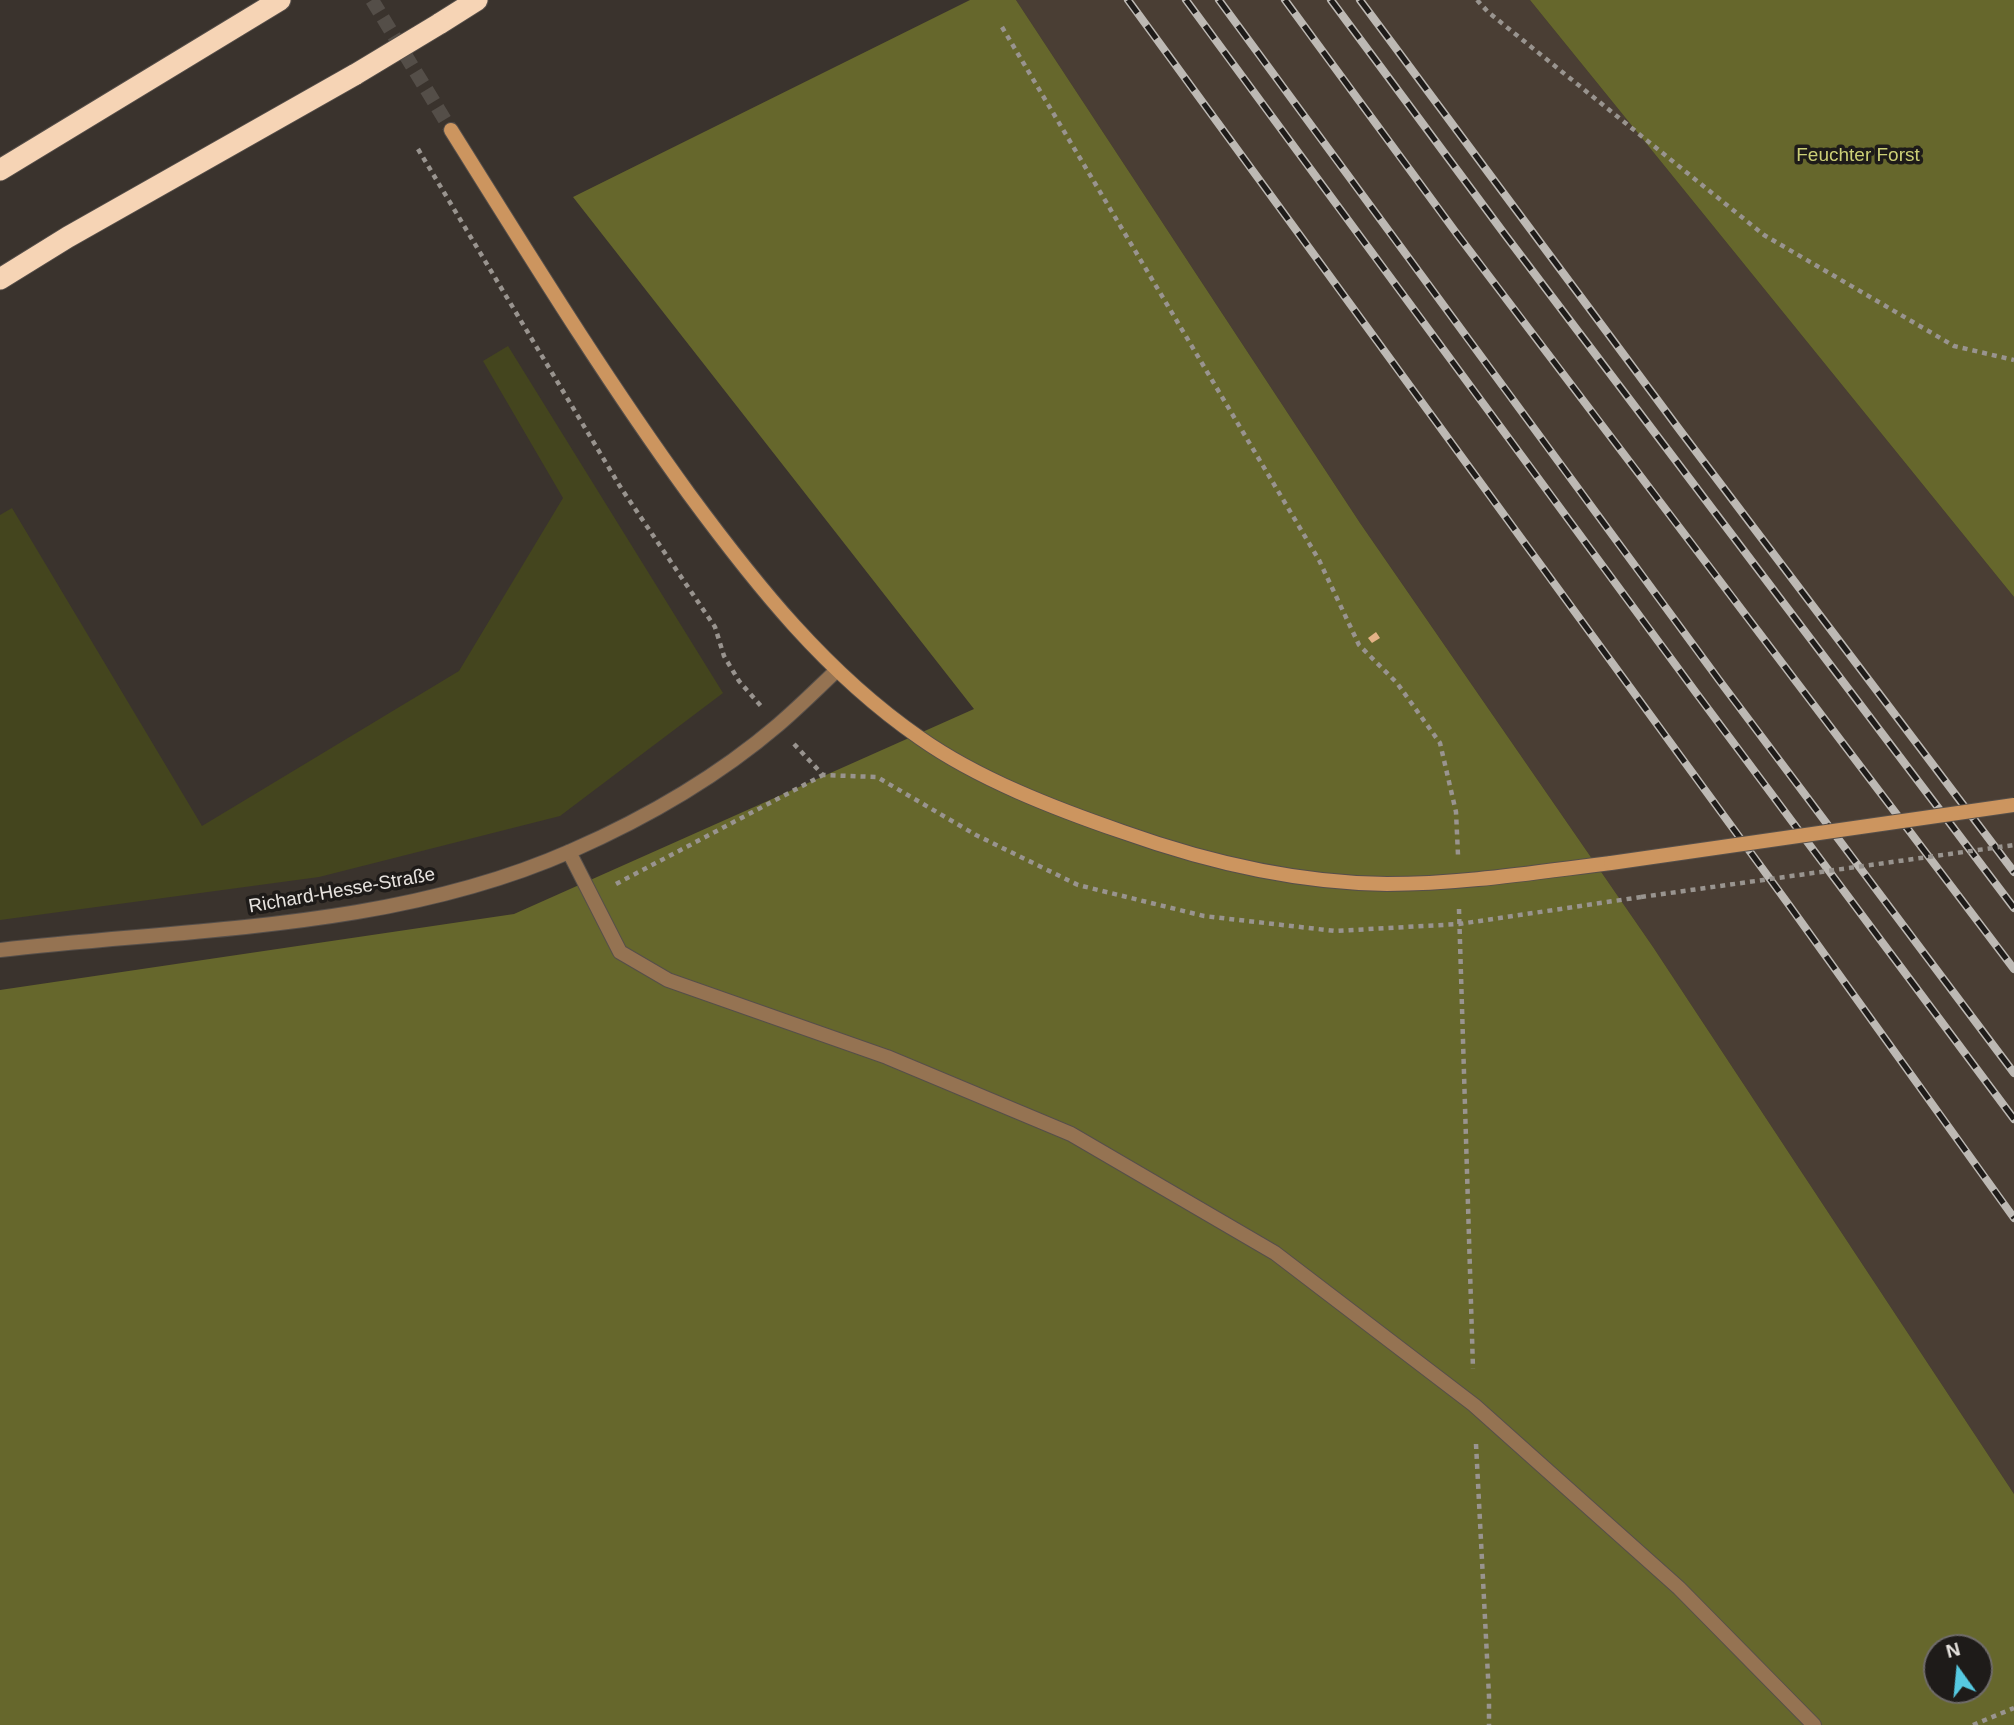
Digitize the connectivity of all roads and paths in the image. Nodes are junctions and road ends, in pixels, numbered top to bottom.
1 (280, 0) edge
2 (477, 0) edge
3 (1477, 0) edge
4 (1002, 27) dead end
5 (452, 130) tunnel mouth
6 (0, 170) edge
7 (0, 279) edge
8 (2014, 360) edge
9 (836, 671) junction
10 (823, 775) dead end
11 (2014, 805) edge
12 (2014, 845) edge
13 (569, 852) junction
14 (1459, 881) junction
15 (592, 896) junction
16 (1459, 924) junction
17 (0, 950) edge
18 (1475, 1405) junction
19 (2014, 1708) edge
20 (1489, 1725) edge
21 (1814, 1725) edge
22 (1973, 1725) edge

1 - 6 highway
2 - 7 highway, bridge
3 - 8 path
4 - 14 path
5 - 9 main road
9 - 13 street, Richard-Hesse-Straße
9 - 14 main road
10 - 15 path
11 - 14 main road, bridge
12 - 16 path, bridge
13 - 15 street
13 - 17 street, Richard-Hesse-Straße
14 - 16 path
15 - 18 street
16 - 18 path
18 - 20 path
18 - 21 street
19 - 22 path

